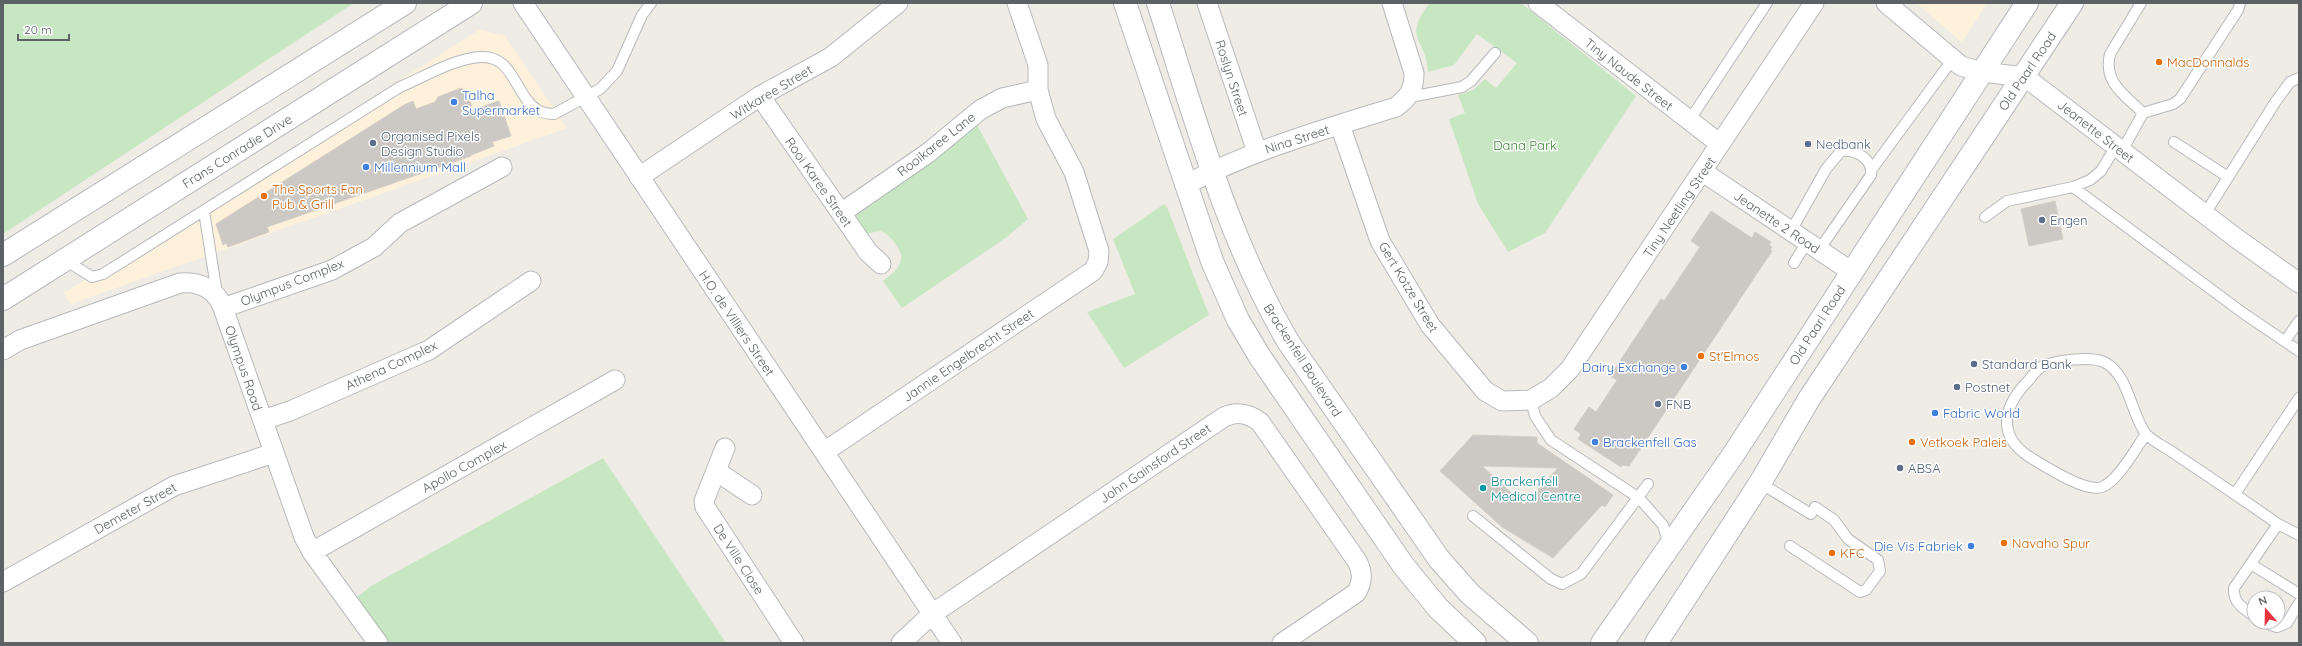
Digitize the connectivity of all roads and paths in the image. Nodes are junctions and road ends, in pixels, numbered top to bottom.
1 (405, 3) edge
2 (471, 3) edge
3 (523, 3) edge
4 (651, 3) edge
5 (898, 3) edge
6 (1018, 3) edge
7 (1125, 3) edge
8 (1158, 3) edge
9 (1207, 3) edge
10 (1767, 3) edge
11 (1814, 3) edge
12 (1886, 3) edge
13 (2027, 3) edge
14 (2072, 3) edge
15 (2141, 3) edge
16 (2240, 3) edge
17 (1394, 4) edge
18 (1545, 5) edge
19 (1495, 53) dead end
20 (1952, 60) junction
21 (1982, 72) junction
22 (2025, 76) junction
23 (2299, 78) edge
24 (1038, 90) junction
25 (760, 96) junction
26 (1410, 97) junction
27 (586, 98) junction
28 (2143, 113) junction
29 (1689, 120) junction
30 (1340, 125) junction
31 (2174, 142) dead end
32 (1720, 144) junction
33 (2119, 149) junction
34 (1256, 152) junction
35 (502, 167) dead end
36 (1872, 169) junction
37 (1212, 170) junction
38 (1703, 172) junction
39 (639, 177) junction
40 (2228, 177) junction
41 (1185, 185) junction
42 (2073, 187) junction
43 (204, 211) junction
44 (841, 213) junction
45 (2205, 214) junction
46 (1985, 216) dead end
47 (1791, 231) junction
48 (1813, 246) junction
49 (3, 255) edge
50 (65, 260) junction
51 (1794, 263) dead end
52 (881, 264) dead end
53 (1852, 272) junction
54 (531, 281) dead end
55 (2299, 283) edge
56 (3, 299) edge
57 (220, 302) junction
58 (2299, 321) edge
59 (2285, 341) junction
60 (3, 350) edge
61 (2299, 351) edge
62 (616, 380) dead end
63 (2299, 398) edge
64 (1531, 400) junction
65 (263, 420) junction
66 (2146, 434) junction
67 (725, 448) dead end
68 (824, 452) junction
69 (274, 453) junction
70 (716, 471) junction
71 (1760, 483) junction
72 (1648, 484) dead end
73 (752, 494) dead end
74 (2234, 494) junction
75 (1639, 498) junction
76 (1473, 516) dead end
77 (2278, 524) junction
78 (2299, 535) edge
79 (1669, 546) junction
80 (1790, 546) dead end
81 (312, 552) junction
82 (2251, 564) junction
83 (3, 582) edge
84 (2299, 594) edge
85 (2299, 603) edge
86 (2246, 610) edge
87 (932, 614) junction
88 (2286, 623) edge
89 (378, 643) edge
90 (794, 643) edge
91 (901, 643) edge
92 (952, 643) edge
93 (1282, 643) edge
94 (1475, 643) edge
95 (1527, 643) edge
96 (1602, 643) edge
97 (1656, 643) edge

1 - 49 street
2 - 50 street, Frans Conradie Drive
3 - 27 street, H.O. de Villiers Street
4 - 27 lane
5 - 25 street, Witkaree Street
6 - 24 street
7 - 41 street
8 - 37 street, Brackenfell Boulevard
9 - 34 street, Roslyn Street
10 - 29 lane
11 - 32 street, Tiny Neetling Street
12 - 20 street
13 - 21 street, Old Paarl Road
14 - 22 street, Old Paarl Road
15 - 28 lane
16 - 28 lane
17 - 26 street
18 - 29 street, Tiny Naude Street
19 - 26 lane
20 - 21 street
20 - 36 lane
21 - 22 street
21 - 53 street, Old Paarl Road
22 - 33 street, Jeanette Street
22 - 71 street, Old Paarl Road
23 - 40 lane
24 - 44 street, Rooikaree Lane
24 - 68 street, Jannie Engelbrecht Street
25 - 39 street, Witkaree Street
25 - 44 street, Rooi Karee Street
26 - 30 street, Nina Street
27 - 39 street, H.O. de Villiers Street
27 - 43 lane
28 - 33 lane
29 - 32 street, Tiny Naude Street
30 - 34 street, Nina Street
30 - 64 street, Gert Kotze Street
31 - 40 lane
32 - 38 street, Tiny Neetling Street
33 - 42 lane
33 - 45 street, Jeanette Street
34 - 37 street, Nina Street
35 - 57 street, Olympus Complex
36 - 47 lane
36 - 48 lane
37 - 41 street, Nina Street
37 - 95 street, Brackenfell Boulevard
38 - 47 street, Jeanette 2 Road
38 - 64 street, Tiny Neetling Street
39 - 68 street, H.O. de Villiers Street
40 - 45 lane
41 - 94 street
42 - 46 lane
42 - 59 lane
43 - 50 lane
43 - 57 lane
44 - 52 street, Rooi Karee Street
45 - 55 street, Jeanette Street
47 - 48 street, Jeanette 2 Road
48 - 51 lane
48 - 53 street, Jeanette 2 Road
50 - 56 street, Frans Conradie Drive
53 - 79 street, Old Paarl Road
54 - 65 street, Athena Complex
57 - 60 street
57 - 65 street, Olympus Road
58 - 59 lane
59 - 61 lane
62 - 81 street, Apollo Complex
63 - 74 lane
64 - 75 lane
65 - 69 street, Olympus Road
66 - 66 lane
66 - 74 lane
67 - 70 street, De Ville Close
68 - 87 street, H.O. de Villiers Street
69 - 81 street, Olympus Road
69 - 83 street, Demeter Street
70 - 73 street
70 - 90 street, De Ville Close
71 - 80 lane
71 - 97 street, Old Paarl Road
72 - 75 lane
74 - 77 lane
75 - 76 lane
75 - 79 lane
77 - 78 lane
77 - 82 lane
79 - 96 street, Old Paarl Road
81 - 89 street, Olympus Road
82 - 84 lane
82 - 86 lane
85 - 88 lane
87 - 91 street, John Gainsford Street
87 - 92 street, H.O. de Villiers Street
87 - 93 street, John Gainsford Street

